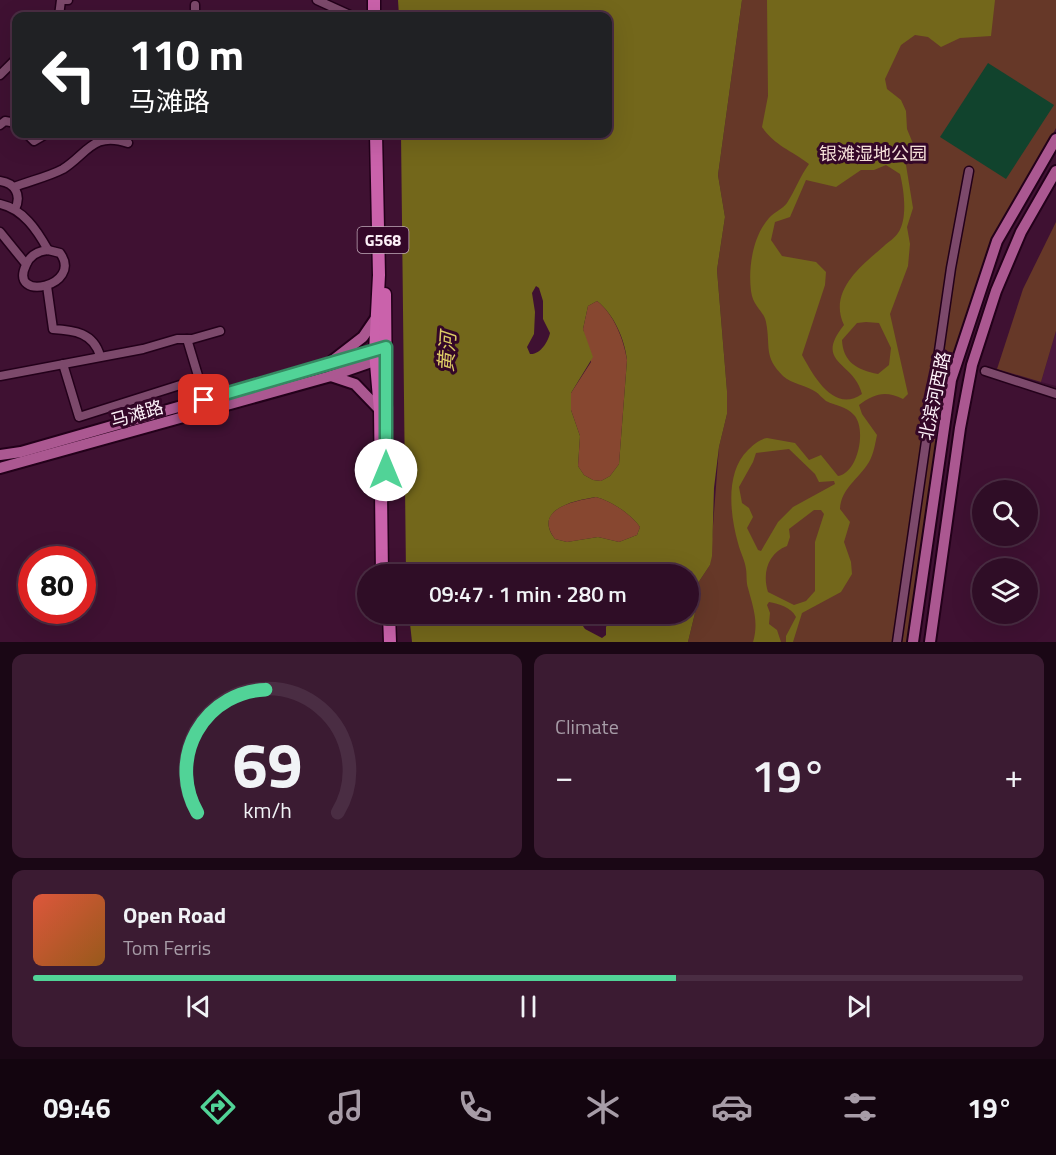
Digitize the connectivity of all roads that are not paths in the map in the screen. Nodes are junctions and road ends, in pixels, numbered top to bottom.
1 (68, 0) edge
2 (317, 0) edge
3 (195, 5) dead end
4 (60, 12) edge
5 (195, 12) edge
6 (343, 12) edge
7 (12, 63) edge
8 (0, 75) edge
9 (376, 138) edge
10 (382, 138) edge
11 (1056, 139) edge
12 (128, 143) dead end
13 (969, 171) dead end
14 (1056, 171) edge
15 (0, 181) edge
16 (14, 187) junction
17 (0, 204) edge
18 (15, 209) junction
19 (0, 232) edge
20 (48, 250) junction
21 (26, 264) junction
22 (47, 286) junction
23 (376, 318) junction
24 (220, 332) dead end
25 (187, 339) junction
26 (381, 354) junction
27 (100, 356) junction
28 (63, 364) junction
29 (329, 370) junction
30 (985, 371) dead end
31 (0, 376) edge
32 (199, 379) junction
33 (1056, 394) edge
34 (204, 400) junction
35 (380, 410) junction
36 (0, 455) edge
37 (0, 468) edge
38 (382, 564) edge
39 (388, 564) edge
40 (383, 624) edge
41 (389, 624) edge
42 (384, 642) edge
43 (390, 642) edge
44 (897, 642) edge
45 (913, 642) edge
46 (930, 642) edge

1 - 4 street
2 - 6 street
3 - 5 street
7 - 8 street
9 - 23 highway, G568
10 - 26 highway, G568
11 - 45 main road, 北滨河西路
12 - 16 street
13 - 44 street
14 - 46 main road, 北滨河西路
15 - 16 street
16 - 18 street
17 - 18 street
18 - 20 street
19 - 21 street
20 - 21 street
20 - 22 street
21 - 22 street
22 - 27 street
23 - 26 highway, G568
23 - 29 main road
24 - 25 street
25 - 27 street
25 - 32 street
26 - 29 main road, 马滩路
26 - 35 highway, G568
26 - 39 highway, G568
27 - 28 street
28 - 31 street
28 - 32 street
29 - 34 main road, 马滩路
29 - 35 main road
29 - 37 main road, 马滩路
30 - 33 street
32 - 34 street
34 - 36 main road, 马滩路
35 - 38 highway, G568
40 - 42 highway
41 - 43 highway

